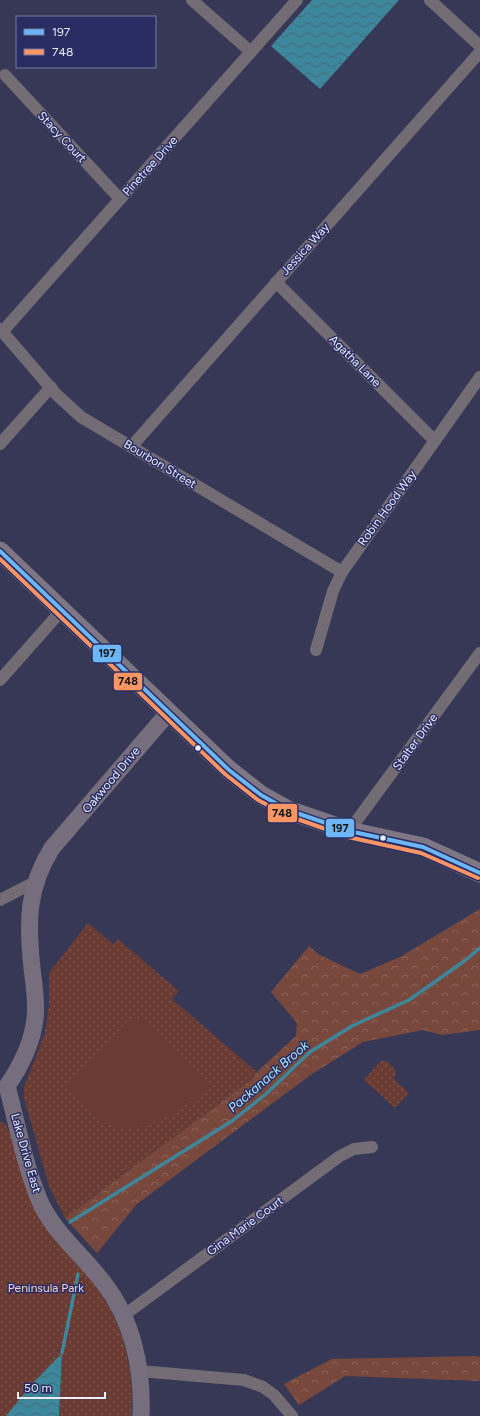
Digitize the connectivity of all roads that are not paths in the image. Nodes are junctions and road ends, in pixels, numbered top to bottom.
1 (192, 0) edge
2 (298, 0) edge
3 (430, 0) edge
4 (480, 46) edge
5 (251, 52) junction
6 (480, 52) edge
7 (5, 75) dead end
8 (120, 199) junction
9 (276, 282) junction
10 (1, 330) edge
11 (480, 377) edge
12 (50, 388) junction
13 (435, 441) junction
14 (0, 444) edge
15 (131, 447) junction
16 (0, 551) edge
17 (342, 572) junction
18 (62, 610) junction
19 (316, 650) dead end
20 (480, 653) edge
21 (0, 680) edge
22 (169, 712) junction
23 (349, 830) junction
24 (52, 848) joint
25 (480, 873) edge
26 (34, 882) junction
27 (0, 900) edge
28 (4, 1091) edge
29 (372, 1146) dead end
30 (123, 1316) junction
31 (140, 1371) junction
32 (141, 1416) edge
33 (292, 1416) edge

1 - 5 street
2 - 5 street, Pinetree Drive
3 - 4 street
5 - 8 street, Pinetree Drive
6 - 9 street, Jessica Way
7 - 8 street, Stacy Court
8 - 10 street, Pinetree Drive
9 - 13 street, Agatha Lane
9 - 15 street, Jessica Way
10 - 12 street, Bourbon Street
11 - 13 street, Robin Hood Way
12 - 14 street
12 - 15 street, Bourbon Street
13 - 17 street, Robin Hood Way
15 - 17 street, Bourbon Street
16 - 18 main road
17 - 19 street, Robin Hood Way
18 - 21 street
18 - 22 main road
20 - 23 street, Stalter Drive
22 - 23 main road
22 - 24 street, Oakwood Drive
23 - 25 main road
24 - 26 street, Lake Drive East
26 - 27 street
26 - 28 street, Lake Drive East
28 - 30 street, Lake Drive East
29 - 30 street, Gina Marie Court
30 - 31 street, Lake Drive East
31 - 32 street, Lake Drive East
31 - 33 street

